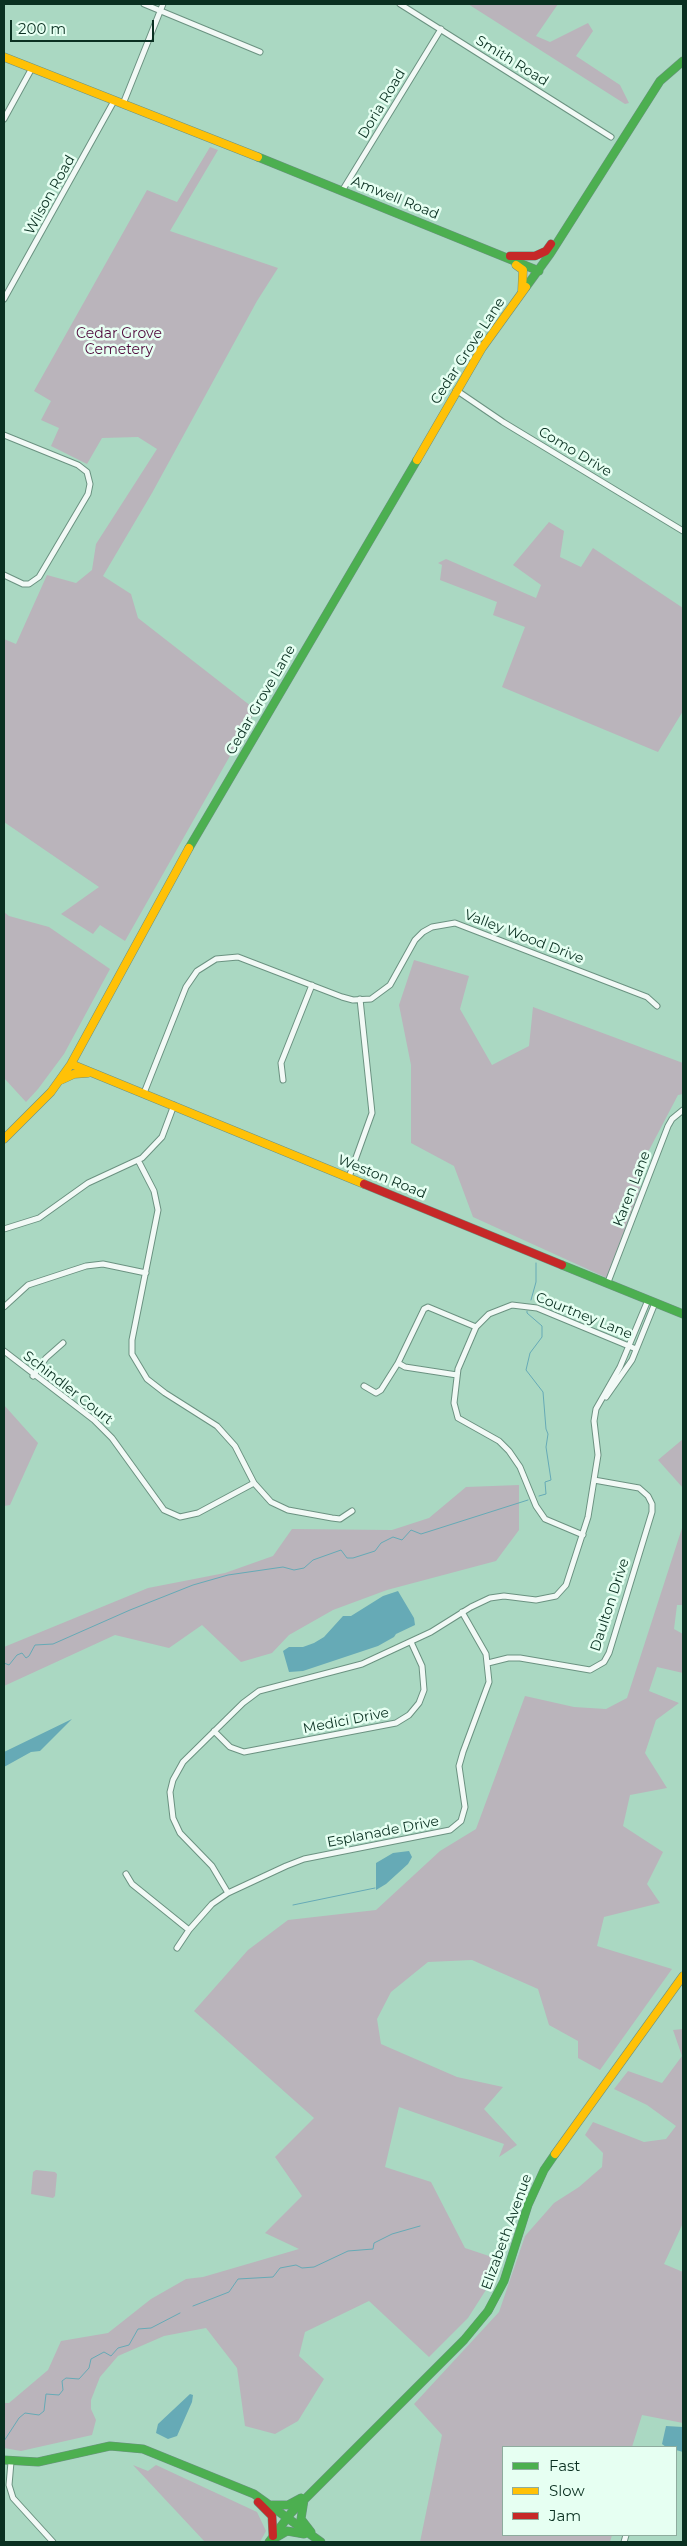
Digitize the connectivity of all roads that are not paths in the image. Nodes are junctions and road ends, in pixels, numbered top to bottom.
1 (144, 4) edge
2 (163, 4) edge
3 (400, 4) edge
4 (161, 10) junction
5 (440, 29) junction
6 (260, 52) dead end
7 (4, 57) edge
8 (683, 61) edge
9 (32, 68) junction
10 (114, 101) junction
11 (123, 104) junction
12 (4, 119) edge
13 (611, 137) dead end
14 (342, 191) junction
15 (574, 216) junction
16 (491, 251) junction
17 (504, 256) junction
18 (538, 271) junction
19 (522, 293) junction
20 (4, 299) edge
21 (456, 390) junction
22 (4, 435) edge
23 (683, 531) edge
24 (4, 575) edge
25 (312, 985) junction
26 (360, 999) junction
27 (658, 1006) dead end
28 (71, 1064) junction
29 (95, 1074) junction
30 (283, 1080) dead end
31 (57, 1082) junction
32 (144, 1093) junction
33 (174, 1105) junction
34 (683, 1110) edge
35 (4, 1139) edge
36 (138, 1160) junction
37 (349, 1177) junction
38 (4, 1228) edge
39 (146, 1273) junction
40 (608, 1282) junction
41 (651, 1301) junction
42 (4, 1307) edge
43 (683, 1314) edge
44 (476, 1327) junction
45 (63, 1343) dead end
46 (628, 1346) junction
47 (636, 1349) junction
48 (4, 1351) edge
49 (398, 1363) junction
50 (457, 1375) junction
51 (33, 1376) junction
52 (364, 1386) dead end
53 (596, 1409) junction
54 (594, 1480) junction
55 (254, 1483) junction
56 (352, 1511) dead end
57 (583, 1535) junction
58 (462, 1612) junction
59 (411, 1642) junction
60 (488, 1663) junction
61 (214, 1731) junction
62 (126, 1874) dead end
63 (228, 1894) junction
64 (189, 1930) junction
65 (177, 1948) dead end
66 (683, 1976) edge
67 (7, 2461) edge
68 (254, 2494) junction
69 (305, 2499) junction
70 (272, 2505) junction
71 (287, 2518) junction
72 (310, 2535) junction
73 (271, 2540) edge
74 (53, 2542) edge
75 (322, 2542) edge

1 - 4 street
2 - 4 street
3 - 5 street, Smith Road
4 - 6 street
4 - 11 street
5 - 13 street, Smith Road
5 - 14 street, Doria Road
7 - 9 main road, Amwell Road
8 - 15 main road
9 - 10 main road, Amwell Road
9 - 12 street
10 - 11 main road, Amwell Road
10 - 20 street, Wilson Road
11 - 14 main road, Amwell Road
14 - 16 main road, Amwell Road
15 - 17 main road
15 - 18 main road
16 - 17 main road, Amwell Road
16 - 19 main road
17 - 18 main road, Amwell Road
18 - 19 main road, Cedar Grove Lane
19 - 21 main road, Cedar Grove Lane
21 - 23 street, Como Drive
21 - 28 main road, Cedar Grove Lane
22 - 24 street
25 - 26 street
25 - 30 street
25 - 32 street
26 - 27 street, Valley Wood Drive
26 - 37 street
28 - 29 main road, Weston Road
28 - 31 main road, Cedar Grove Lane
29 - 31 main road
29 - 32 main road, Weston Road
31 - 35 main road, Cedar Grove Lane
32 - 33 main road, Weston Road
33 - 36 street
33 - 37 main road, Weston Road
34 - 40 street, Karen Lane
36 - 38 street
36 - 39 street
37 - 40 main road, Weston Road
39 - 42 street
39 - 55 street
40 - 41 main road, Weston Road
41 - 43 main road, Weston Road
41 - 46 street
41 - 47 street
44 - 46 street, Courtney Lane
44 - 49 street
44 - 50 street, Courtney Lane
45 - 51 street
46 - 47 street, Courtney Lane
46 - 53 street
47 - 53 street
48 - 51 street, Schindler Court
49 - 50 street
49 - 52 street
50 - 57 street, Courtney Lane
51 - 55 street, Schindler Court
53 - 54 street
54 - 57 street
54 - 60 street, Daulton Drive
55 - 56 street
57 - 58 street
58 - 59 street
58 - 60 street, Esplanade Drive
59 - 61 street
59 - 61 street, Medici Drive
60 - 63 street, Esplanade Drive
61 - 63 street
62 - 64 street
63 - 64 street, Esplanade Drive
64 - 65 street, Esplanade Drive
66 - 69 main road, Elizabeth Avenue
67 - 68 main road
67 - 74 street
68 - 70 main road
68 - 73 main road
69 - 70 main road
69 - 71 main road, Elizabeth Avenue
69 - 75 main road
70 - 71 main road
71 - 72 main road
71 - 73 main road, Elizabeth Avenue
72 - 73 main road
72 - 75 main road

